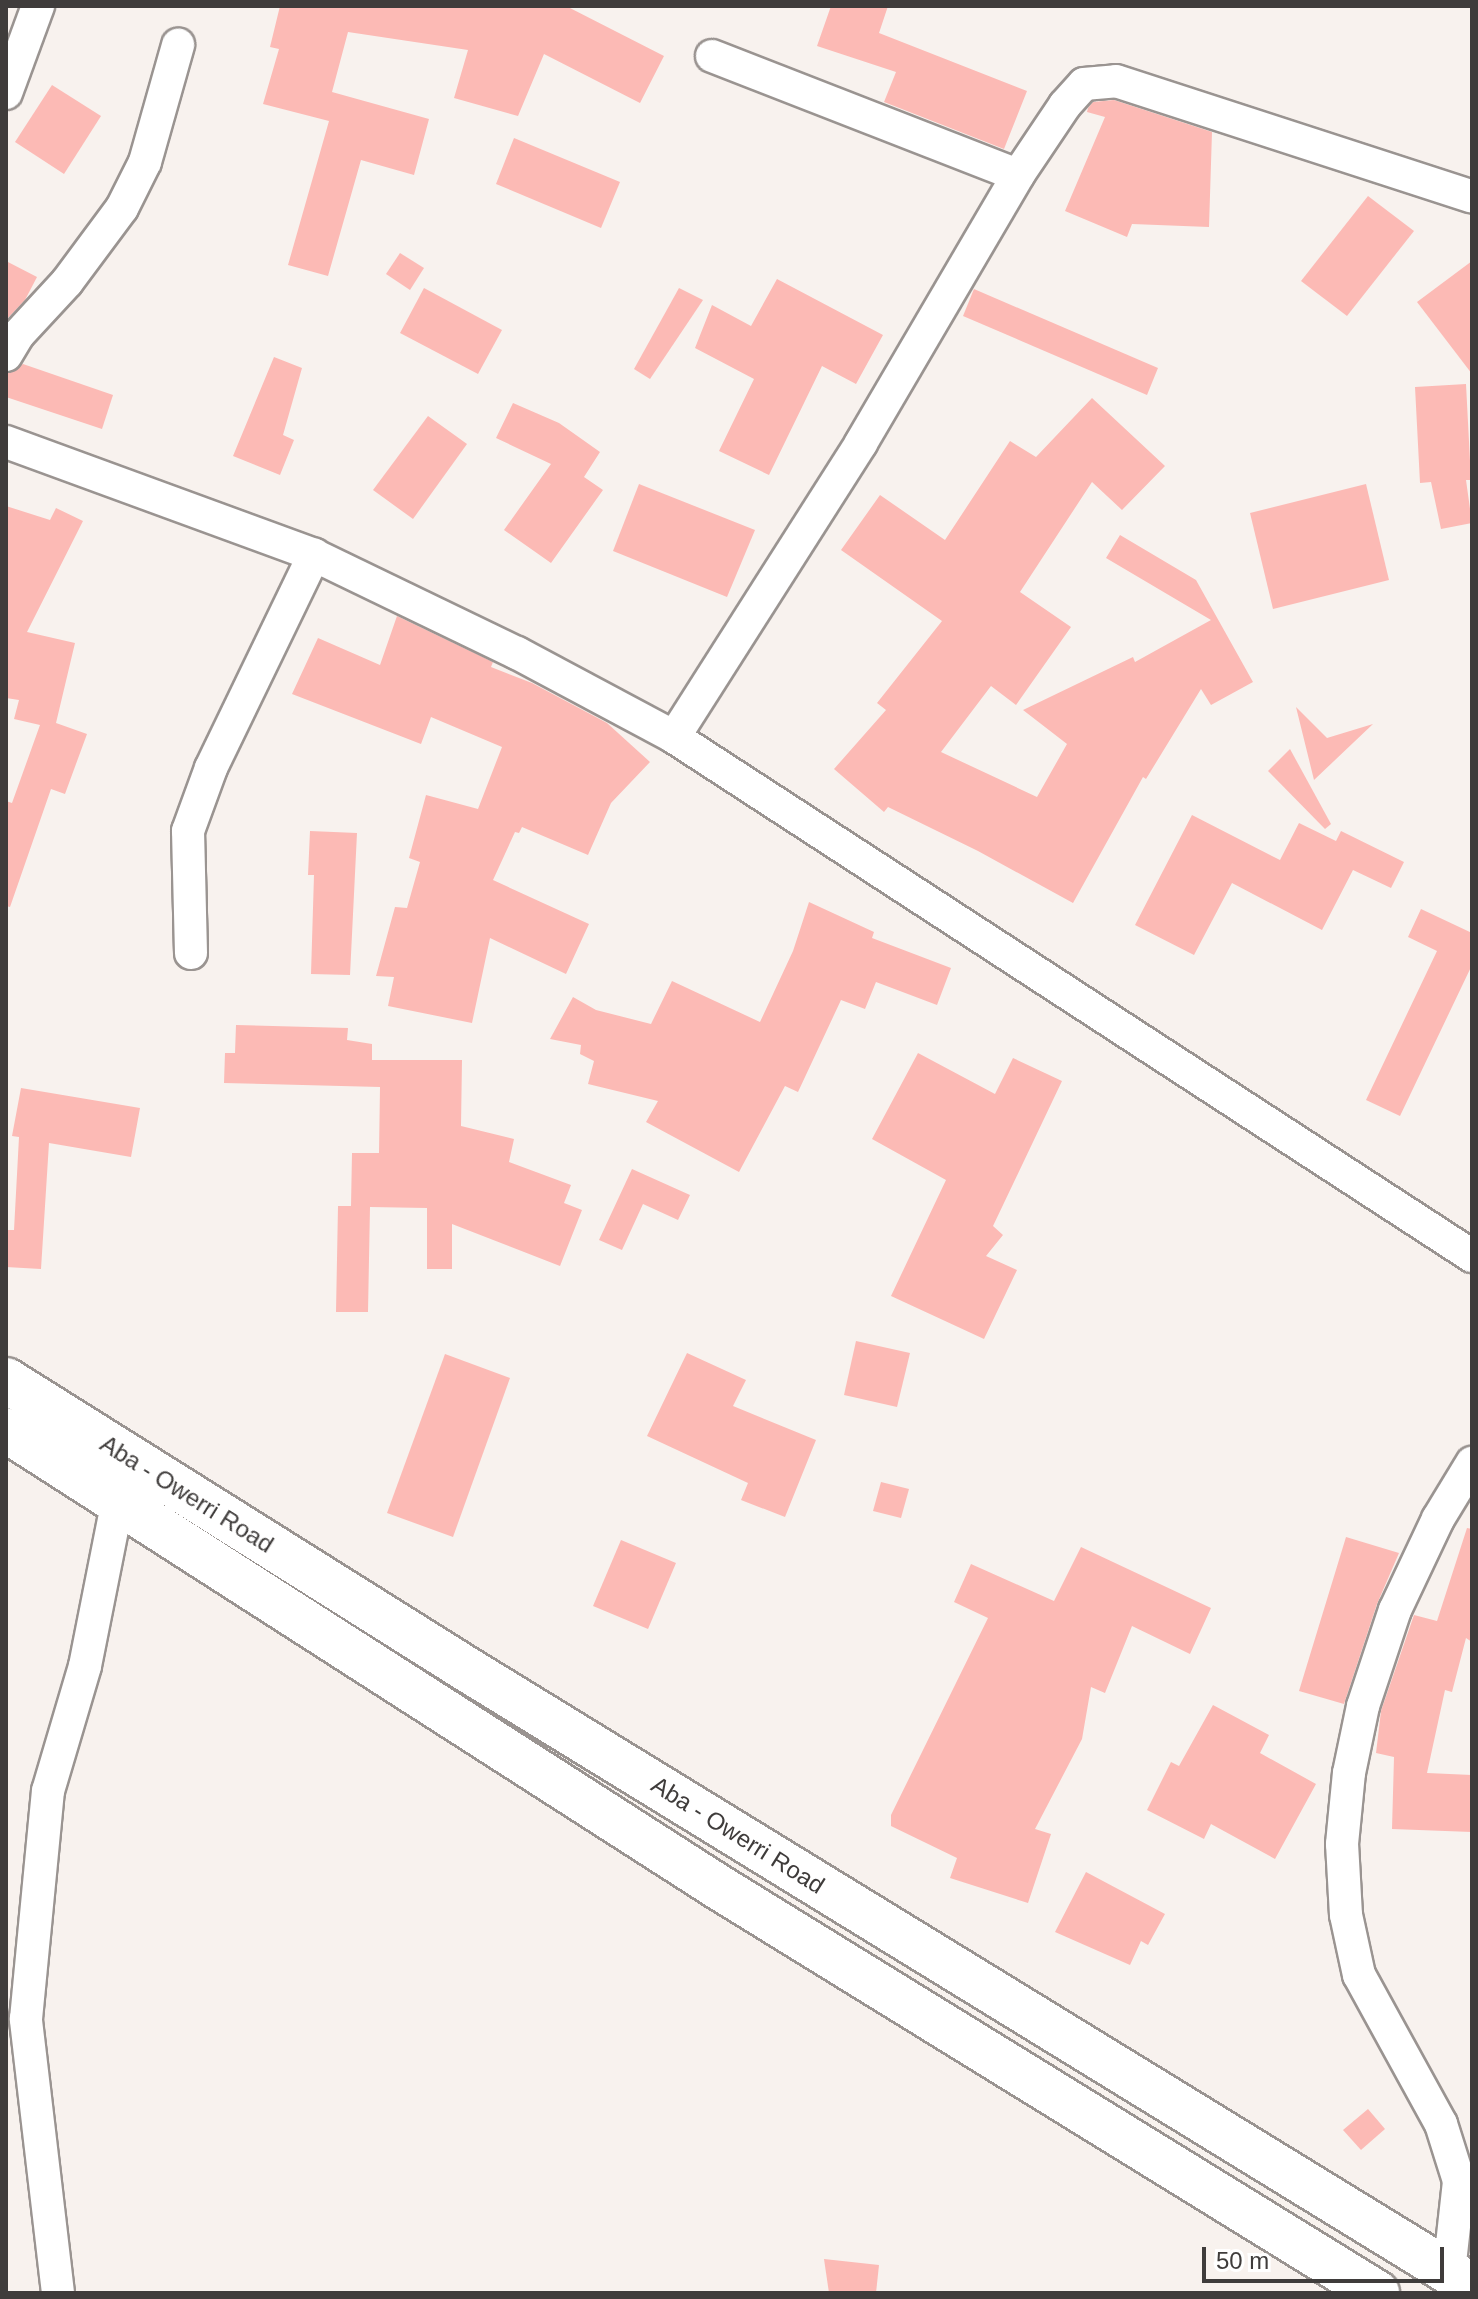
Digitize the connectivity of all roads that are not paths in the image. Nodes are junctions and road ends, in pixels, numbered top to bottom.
1 (38, 6) edge
2 (178, 45) dead end
3 (712, 56) dead end
4 (6, 93) edge
5 (1018, 175) junction
6 (1472, 197) edge
7 (6, 355) edge
8 (6, 442) edge
9 (314, 555) junction
10 (674, 737) junction
11 (191, 953) dead end
12 (1472, 1256) edge
13 (6, 1380) edge
14 (6, 1430) edge
15 (1472, 1463) edge
16 (117, 1504) junction
17 (1460, 2279) edge
18 (58, 2293) edge
19 (1377, 2293) edge

1 - 4 street
2 - 7 street
3 - 5 street
5 - 6 street
5 - 10 street
8 - 9 street
9 - 10 street
9 - 11 street
10 - 12 street
13 - 17 highway, Aba - Owerri Road
14 - 16 highway, Aba - Owerri Road
15 - 17 street
16 - 18 street
16 - 19 highway, Aba - Owerri Road

